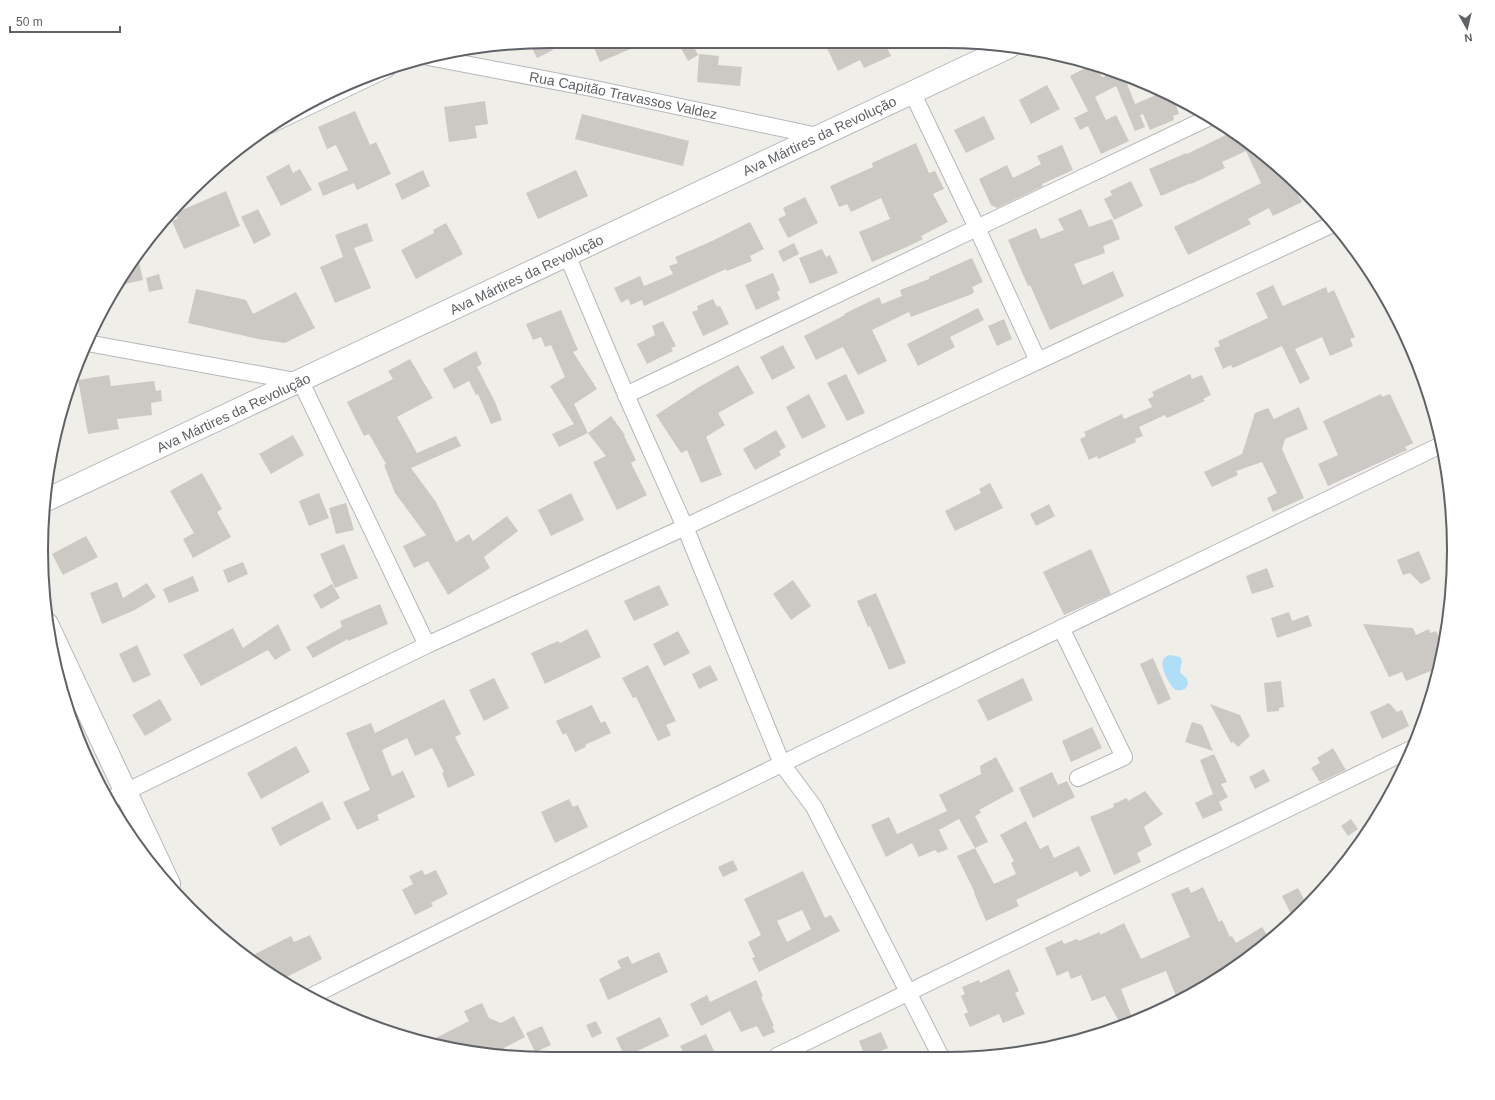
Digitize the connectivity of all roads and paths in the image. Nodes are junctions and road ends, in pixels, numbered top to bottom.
1 (1000, 51) edge
2 (443, 60) edge
3 (912, 92) junction
4 (1205, 121) edge
5 (818, 136) junction
6 (1328, 226) edge
7 (977, 228) junction
8 (567, 255) junction
9 (92, 345) edge
10 (1038, 360) junction
11 (301, 382) junction
12 (626, 394) junction
13 (1436, 447) edge
14 (51, 498) edge
15 (685, 527) junction
16 (1061, 628) junction
17 (427, 645) junction
18 (59, 653) edge
19 (1404, 752) edge
20 (782, 764) junction
21 (1078, 778) dead end
22 (118, 795) edge
23 (155, 860) edge
24 (908, 992) junction
25 (316, 994) edge
26 (785, 1052) edge
27 (938, 1052) edge

1 - 3 street, Ava Mártires da Revolução
2 - 5 street, Rua Capitão Travassos Valdez
3 - 5 street, Ava Mártires da Revolução
3 - 7 street
4 - 7 street
5 - 8 street, Ava Mártires da Revolução
6 - 10 street
7 - 10 street
7 - 12 street
8 - 11 street, Ava Mártires da Revolução
8 - 12 street
9 - 11 street
10 - 15 street
11 - 14 street, Ava Mártires da Revolução
11 - 17 street
12 - 15 street
13 - 16 street
15 - 17 street
15 - 20 street
16 - 20 street
16 - 21 street
17 - 22 street
18 - 22 street
19 - 24 street
20 - 24 street
20 - 25 street
22 - 23 street
24 - 26 street
24 - 27 street

